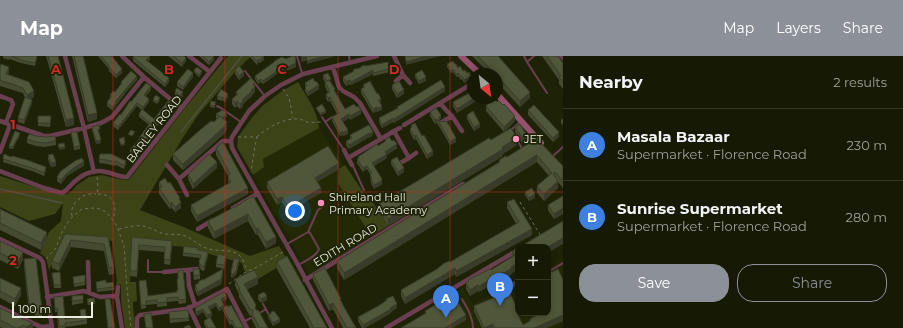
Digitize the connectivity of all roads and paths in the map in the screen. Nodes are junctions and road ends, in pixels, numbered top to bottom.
1 (65, 56) edge
2 (122, 56) edge
3 (130, 56) edge
4 (189, 56) edge
5 (297, 56) edge
6 (349, 56) edge
7 (378, 56) edge
8 (394, 56) edge
9 (461, 56) edge
10 (524, 56) edge
11 (534, 56) edge
12 (222, 57) edge
13 (126, 61) junction
14 (527, 62) junction
15 (350, 63) junction
16 (333, 67) junction
17 (474, 68) edge
18 (245, 71) edge
19 (210, 72) junction
20 (303, 74) junction
21 (403, 74) junction
22 (144, 77) junction
23 (396, 80) dead end
24 (410, 83) dead end
25 (467, 86) edge
26 (284, 89) dead end
27 (547, 93) dead end
28 (0, 96) edge
29 (265, 96) junction
30 (503, 101) edge
31 (440, 103) junction
32 (217, 106) edge
33 (181, 108) junction
34 (322, 116) edge
35 (452, 116) junction
36 (332, 118) edge
37 (293, 119) junction
38 (0, 121) edge
39 (241, 122) junction
40 (325, 122) junction
41 (442, 122) edge
42 (521, 122) junction
43 (8, 124) junction
44 (84, 128) junction
45 (394, 131) junction
46 (462, 131) dead end
47 (257, 137) junction
48 (231, 139) junction
49 (381, 139) junction
50 (537, 139) junction
51 (527, 147) junction
52 (563, 147) edge
53 (344, 150) joint
54 (0, 152) edge
55 (516, 152) edge
56 (416, 154) dead end
57 (553, 156) junction
58 (348, 158) junction
59 (409, 158) junction
60 (402, 162) edge
61 (558, 162) edge
62 (167, 165) dead end
63 (352, 165) joint
64 (0, 171) edge
65 (94, 172) junction
66 (179, 179) junction
67 (470, 180) edge
68 (250, 182) junction
69 (364, 190) dead end
70 (97, 194) junction
71 (257, 194) junction
72 (187, 195) dead end
73 (520, 202) dead end
74 (324, 205) dead end
75 (231, 209) edge
76 (72, 217) junction
77 (217, 217) edge
78 (112, 219) junction
79 (198, 229) dead end
80 (118, 230) junction
81 (308, 232) junction
82 (541, 236) edge
83 (0, 239) edge
84 (286, 244) junction
85 (289, 249) junction
86 (515, 252) edge
87 (148, 260) dead end
88 (43, 262) junction
89 (88, 262) dead end
90 (563, 263) edge
91 (298, 265) junction
92 (196, 269) edge
93 (188, 270) junction
94 (551, 270) edge
95 (247, 271) junction
96 (164, 272) joint
97 (305, 280) junction
98 (118, 287) dead end
99 (227, 289) junction
100 (89, 293) junction
101 (48, 297) junction
102 (117, 298) junction
103 (462, 299) dead end
104 (263, 304) dead end
105 (195, 305) junction
106 (0, 307) edge
107 (189, 307) junction
108 (266, 310) junction
109 (257, 314) edge
110 (269, 315) edge
111 (251, 318) edge
112 (244, 322) junction
113 (40, 327) edge
114 (52, 327) edge
115 (122, 328) edge
116 (131, 328) edge
117 (137, 328) edge
118 (199, 328) edge
119 (247, 328) edge
120 (332, 328) edge
121 (386, 328) edge
122 (473, 328) edge

1 - 44 street
2 - 13 street
3 - 13 street
4 - 19 street
5 - 20 lane
6 - 15 lane
7 - 15 street
8 - 21 street
9 - 17 main road
10 - 14 lane
11 - 14 lane
12 - 19 street, BARLEY ROAD
13 - 22 street
14 - 27 lane
15 - 16 street
16 - 20 street
16 - 49 street
18 - 29 lane
19 - 33 street, BARLEY ROAD
20 - 29 street
21 - 23 street
21 - 24 street
22 - 33 street
22 - 44 street
25 - 31 street
26 - 37 path
28 - 43 street
29 - 39 street
30 - 42 main road
31 - 35 street
31 - 45 street
32 - 39 lane
33 - 65 street, BARLEY ROAD
34 - 40 lane
35 - 41 street
35 - 46 street
36 - 40 lane
37 - 40 path
37 - 47 path
38 - 43 street
39 - 48 street
40 - 53 lane
42 - 50 main road
42 - 51 lane
43 - 44 street
43 - 54 street
44 - 65 street
45 - 49 street
45 - 59 street
47 - 48 path
47 - 68 path
48 - 66 street
48 - 68 street
49 - 58 street
50 - 51 street
50 - 57 main road
51 - 55 street
52 - 57 lane
53 - 58 street
56 - 59 street
57 - 61 main road
58 - 63 street
59 - 60 street
62 - 66 street
63 - 69 lane
64 - 65 street, BARLEY ROAD
65 - 70 path
66 - 72 street
67 - 97 street, EDITH ROAD
68 - 71 street
70 - 76 path
70 - 78 path
71 - 75 street
71 - 84 street
73 - 82 path
74 - 81 lane
76 - 78 path
76 - 88 path
77 - 79 street
78 - 80 path
80 - 95 path
80 - 116 path
81 - 84 lane
81 - 91 lane
83 - 88 street
84 - 85 street
85 - 91 street
85 - 95 path
86 - 121 street
87 - 96 lane
88 - 101 street
89 - 100 street
90 - 94 lane
91 - 97 street
92 - 93 street
93 - 96 street
93 - 105 street
95 - 99 path
97 - 120 street
98 - 102 street
99 - 105 street
99 - 112 street
100 - 101 street
100 - 102 street
101 - 114 street
102 - 115 street
103 - 122 lane
104 - 108 lane
105 - 107 street
106 - 113 street
107 - 117 street
107 - 118 street
108 - 109 lane
108 - 110 lane
111 - 112 lane
112 - 119 street
113 - 114 street

